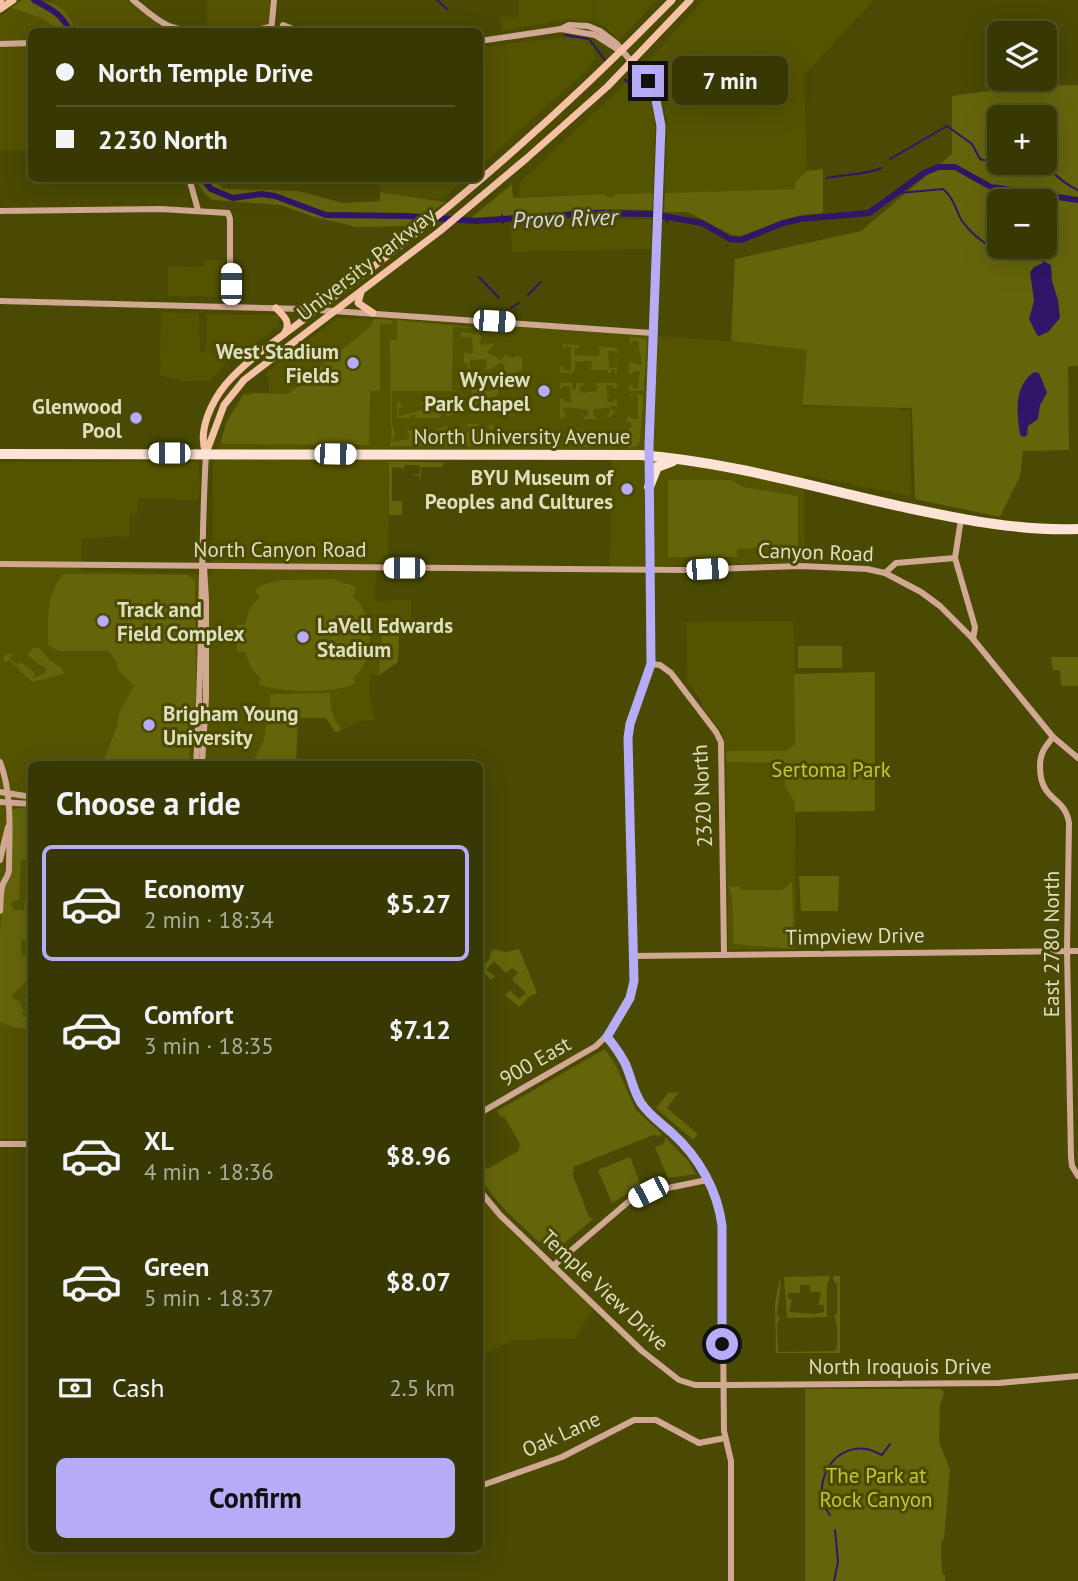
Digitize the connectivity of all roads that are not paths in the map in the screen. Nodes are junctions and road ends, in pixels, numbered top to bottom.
1 (133, 0) edge
2 (673, 0) edge
3 (690, 0) edge
4 (275, 3) edge
5 (272, 27) edge
6 (283, 27) edge
7 (178, 28) edge
8 (483, 41) edge
9 (28, 43) edge
10 (0, 44) edge
11 (622, 52) junction
12 (632, 62) junction
13 (483, 177) edge
14 (191, 182) edge
15 (478, 182) edge
16 (0, 211) edge
17 (198, 211) junction
18 (361, 291) junction
19 (0, 301) edge
20 (230, 307) junction
21 (276, 308) junction
22 (317, 310) junction
23 (334, 311) junction
24 (373, 313) junction
25 (652, 333) junction
26 (284, 334) junction
27 (206, 453) junction
28 (0, 454) edge
29 (649, 456) junction
30 (687, 460) junction
31 (649, 487) junction
32 (961, 519) junction
33 (1078, 529) edge
34 (955, 558) junction
35 (0, 564) edge
36 (203, 566) junction
37 (601, 569) joint
38 (649, 570) junction
39 (885, 572) junction
40 (973, 639) junction
41 (651, 664) junction
42 (1054, 737) junction
43 (1078, 758) edge
44 (196, 761) edge
45 (202, 761) edge
46 (0, 762) edge
47 (4, 793) edge
48 (28, 796) edge
49 (4, 802) edge
50 (28, 804) edge
51 (8, 827) junction
52 (4, 838) junction
53 (8, 853) junction
54 (0, 861) edge
55 (8, 866) junction
56 (8, 875) junction
57 (0, 878) edge
58 (0, 911) edge
59 (1067, 951) junction
60 (1078, 951) edge
61 (724, 955) junction
62 (633, 956) junction
63 (607, 1037) junction
64 (483, 1111) edge
65 (0, 1144) edge
66 (28, 1144) edge
67 (1078, 1176) edge
68 (707, 1180) junction
69 (483, 1195) edge
70 (553, 1266) junction
71 (1078, 1376) edge
72 (723, 1385) junction
73 (725, 1438) junction
74 (483, 1485) edge
75 (731, 1581) edge

1 - 7 street
2 - 11 main road, University Parkway
3 - 12 main road, University Parkway
4 - 5 street
4 - 6 street
5 - 6 street
8 - 11 street
9 - 10 street
11 - 12 street
11 - 13 main road, University Parkway
12 - 18 main road, University Parkway
12 - 25 street
14 - 17 street
15 - 22 main road, University Parkway
16 - 17 street
17 - 20 street
18 - 23 main road, University Parkway
18 - 24 main road
19 - 20 street
20 - 21 street
21 - 22 street
21 - 26 main road
22 - 23 street
22 - 26 main road, University Parkway
23 - 24 street
23 - 27 main road, University Parkway
24 - 25 street
25 - 29 street
26 - 27 main road, University Parkway
27 - 28 highway, North University Avenue
27 - 29 highway, North University Avenue
27 - 36 street, University Parkway
29 - 30 highway, North University Avenue
29 - 31 street
30 - 31 highway
30 - 32 highway, North University Avenue
31 - 38 street
32 - 33 highway, North University Avenue
32 - 34 street
34 - 39 street
34 - 40 street
35 - 36 street, North Canyon Road
36 - 37 street, North Canyon Road
36 - 44 street, University Parkway
36 - 45 street
37 - 38 street, Canyon Road
38 - 39 street, Canyon Road
38 - 41 street
39 - 40 street, Canyon Road
40 - 42 street, Canyon Road
41 - 61 street, 2320 North
41 - 62 street
42 - 43 street, Canyon Road
42 - 59 street, East 2780 North
46 - 47 street
47 - 48 street
47 - 49 street
49 - 50 street
49 - 51 street
51 - 52 street
51 - 53 street
52 - 53 street
52 - 54 street
53 - 55 street
54 - 55 street
55 - 56 street
56 - 57 street
56 - 58 street
59 - 60 street, Timpview Drive
59 - 61 street, Timpview Drive
59 - 67 street, East 2780 North
61 - 62 street, Timpview Drive
62 - 63 street
63 - 64 street, 900 East
63 - 68 street
65 - 66 street
68 - 70 street
68 - 72 street
69 - 70 street, Temple View Drive
70 - 72 street, Temple View Drive
71 - 72 street, North Iroquois Drive
72 - 73 street
73 - 74 street, Oak Lane
73 - 75 street

